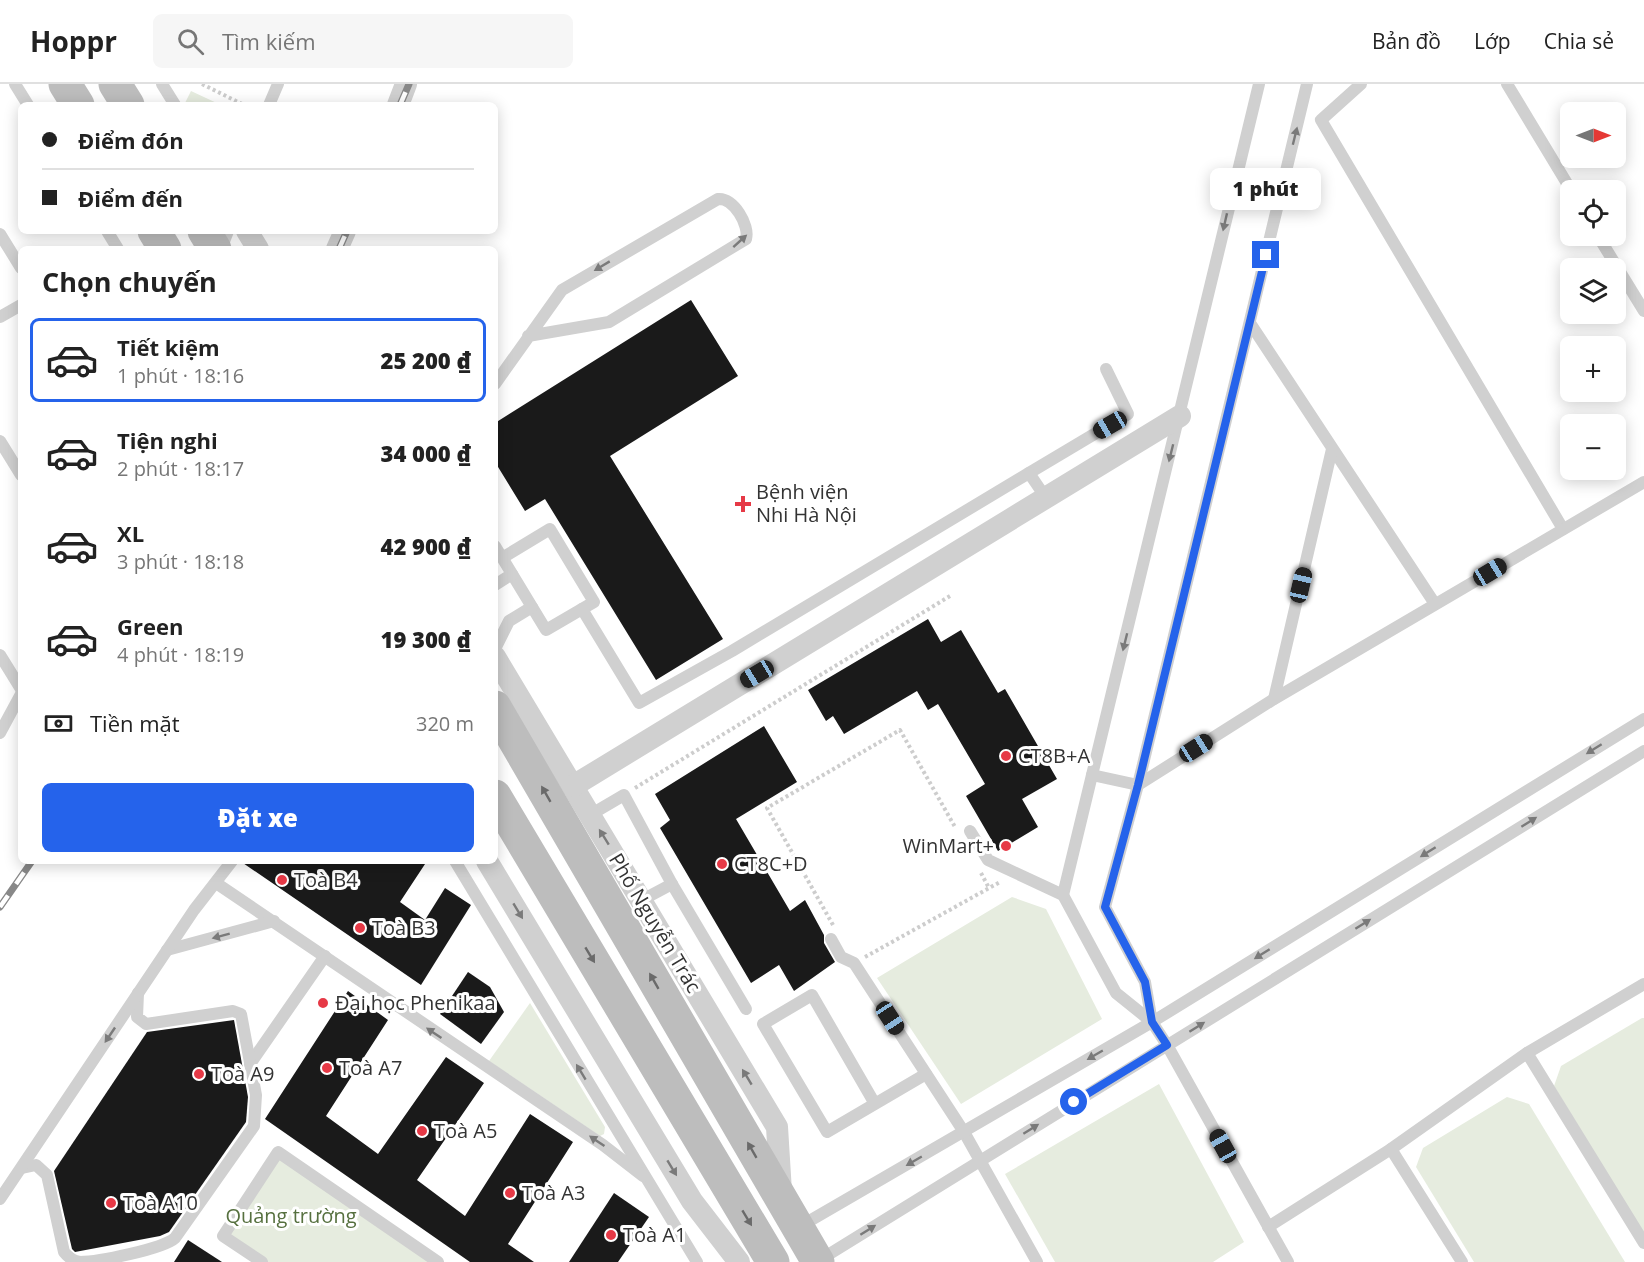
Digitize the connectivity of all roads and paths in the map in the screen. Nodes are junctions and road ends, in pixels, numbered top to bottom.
1 (15, 84) edge
2 (65, 84) edge
3 (115, 84) edge
4 (162, 84) edge
5 (202, 84) edge
6 (278, 84) edge
7 (406, 84) edge
8 (1259, 84) edge
9 (1296, 84) edge
10 (1361, 84) edge
11 (1507, 84) edge
12 (1306, 90) edge
13 (26, 102) edge
14 (76, 102) edge
15 (126, 102) edge
16 (173, 102) edge
17 (238, 102) edge
18 (270, 102) edge
19 (399, 102) edge
20 (1565, 180) edge
21 (0, 234) edge
22 (1604, 246) edge
23 (18, 263) edge
24 (18, 307) edge
25 (1644, 311) edge
26 (0, 317) edge
27 (1250, 323) junction
28 (528, 336) junction
29 (1106, 369) dead end
30 (498, 380) edge
31 (1180, 416) junction
32 (0, 441) edge
33 (1332, 449) junction
34 (18, 470) edge
35 (1029, 473) junction
36 (1644, 482) edge
37 (1046, 498) junction
38 (1563, 529) junction
39 (498, 551) edge
40 (502, 558) junction
41 (512, 574) junction
42 (498, 583) edge
43 (950, 596) dead end
44 (1435, 604) junction
45 (532, 607) junction
46 (582, 609) junction
47 (498, 643) edge
48 (0, 655) edge
49 (498, 662) edge
50 (18, 687) edge
51 (18, 698) edge
52 (1274, 699) junction
53 (501, 717) edge
54 (1644, 719) edge
55 (0, 733) edge
56 (1644, 752) edge
57 (1092, 775) junction
58 (1138, 785) junction
59 (573, 786) junction
60 (624, 795) junction
61 (498, 801) edge
62 (590, 815) junction
63 (956, 829) dead end
64 (970, 831) dead end
65 (230, 864) edge
66 (457, 864) edge
67 (490, 864) edge
68 (978, 868) dead end
69 (1017, 874) junction
70 (216, 883) junction
71 (672, 884) junction
72 (989, 888) junction
73 (1063, 895) junction
74 (642, 900) junction
75 (274, 921) junction
76 (832, 933) joint
77 (167, 950) junction
78 (325, 956) junction
79 (854, 963) junction
80 (1644, 984) edge
81 (138, 993) junction
82 (746, 1009) dead end
83 (1152, 1022) junction
84 (1167, 1045) junction
85 (1527, 1053) junction
86 (250, 1064) junction
87 (926, 1074) junction
88 (875, 1104) junction
89 (964, 1132) junction
90 (1391, 1149) junction
91 (981, 1160) junction
92 (22, 1168) junction
93 (644, 1176) junction
94 (0, 1199) edge
95 (789, 1214) junction
96 (1268, 1227) junction
97 (1644, 1243) edge
98 (818, 1261) edge
99 (262, 1262) edge
100 (438, 1262) edge
101 (697, 1262) edge
102 (739, 1262) edge
103 (773, 1262) edge
104 (1037, 1262) edge
105 (1288, 1262) edge
106 (1462, 1262) edge

1 - 13 lane
2 - 14 main road
3 - 15 main road
4 - 16 lane
5 - 17 path
6 - 18 lane
7 - 19 street
8 -> 31 lane
9 - 12 lane
10 - 38 lane
11 - 20 lane
27 -> 12 lane
21 - 23 lane
22 - 25 lane
24 - 26 lane
27 - 33 lane
27 - 58 lane
28 -> 28 lane
28 - 30 lane
29 - 35 lane
31 - 37 street
31 -> 57 lane
32 - 34 lane
33 - 44 lane
33 - 52 lane
35 - 37 lane
35 - 46 lane
36 - 38 lane
37 - 59 street
38 - 44 lane
39 - 40 lane
40 - 41 lane
40 - 46 lane
41 - 42 lane
41 - 45 lane
43 - 60 path
44 - 52 lane
45 - 46 lane
45 - 47 lane
48 - 50 lane
49 - 59 street, Phố Nguyễn Trác
51 - 55 lane
52 - 58 lane
95 -> 53 main road, Phố Nguyễn Trác
54 -> 83 lane
84 -> 56 lane
57 - 58 lane
57 - 73 lane
58 - 83 lane
59 - 62 street, Phố Nguyễn Trác
60 - 62 lane
60 - 71 lane
61 -> 103 main road
74 -> 62 street, Phố Nguyễn Trác
63 - 76 path
64 - 69 lane
65 - 70 lane
93 -> 66 lane
67 -> 102 street
68 - 72 path
69 - 72 path
69 - 73 lane
70 - 75 lane
70 - 77 lane
71 - 74 lane
71 - 82 lane
72 - 79 path
73 - 83 lane
95 -> 74 street, Phố Nguyễn Trác
75 -> 77 lane
75 - 78 lane
76 - 79 lane
77 - 81 lane
78 - 86 lane
93 -> 78 lane
79 - 87 lane
80 - 85 lane
81 - 86 lane
81 -> 92 lane
83 - 84 lane
83 -> 89 lane
91 -> 84 lane
84 - 96 lane
85 - 90 lane
85 - 97 lane
86 - 92 lane
87 - 88 lane
87 - 89 lane
88 - 88 lane
89 - 91 lane
89 -> 95 lane
90 - 96 lane
90 - 106 lane
98 -> 91 lane
91 - 104 lane
92 - 94 lane
93 - 101 lane
95 - 98 main road, Phố Nguyễn Trác
96 - 105 lane
99 - 100 lane

